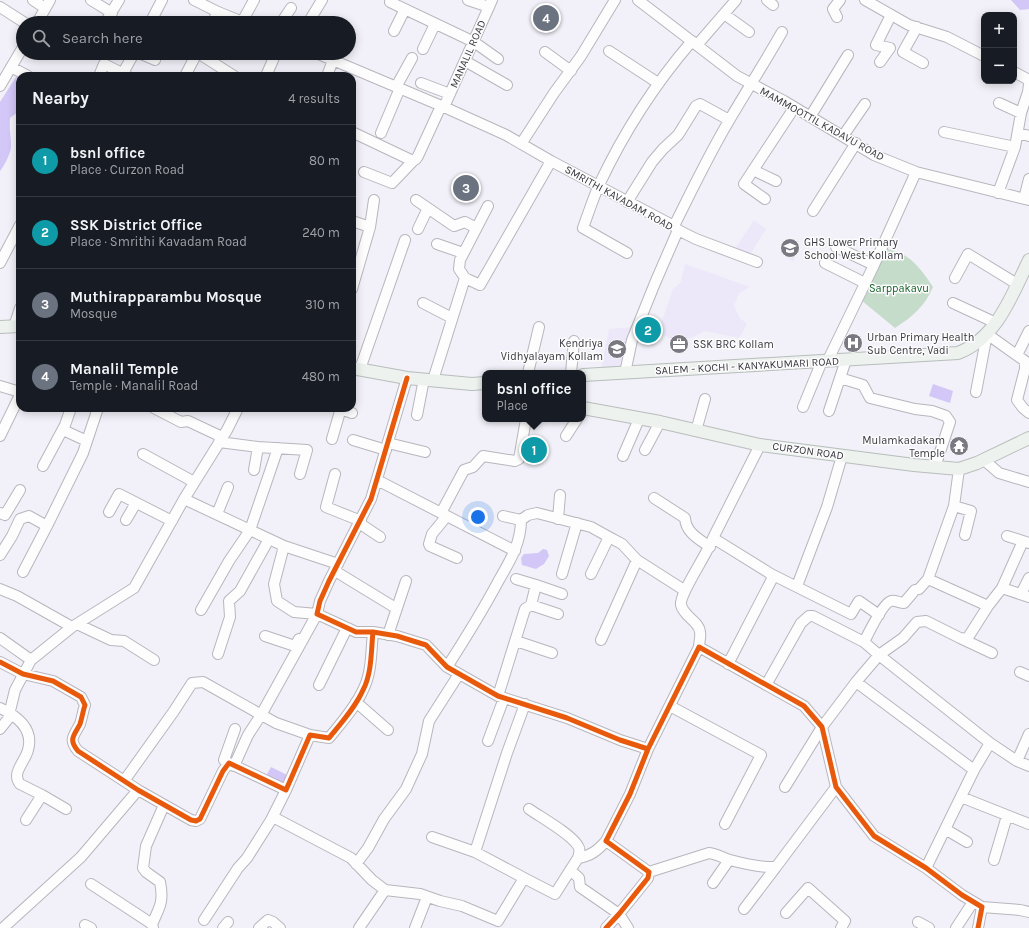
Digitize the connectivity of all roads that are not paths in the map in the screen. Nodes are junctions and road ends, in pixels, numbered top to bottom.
1 (34, 0) edge
2 (91, 0) edge
3 (119, 0) edge
4 (162, 0) edge
5 (254, 0) edge
6 (322, 0) edge
7 (468, 0) edge
8 (615, 0) edge
9 (638, 0) edge
10 (736, 0) edge
11 (840, 0) edge
12 (865, 0) edge
13 (198, 1) edge
14 (390, 2) dead end
15 (491, 3) edge
16 (48, 4) edge
17 (0, 7) edge
18 (291, 8) dead end
19 (405, 9) junction
20 (112, 12) junction
21 (218, 12) junction
22 (724, 14) junction
23 (891, 15) junction
24 (43, 16) edge
25 (109, 16) edge
26 (154, 16) edge
27 (216, 16) edge
28 (228, 16) edge
29 (247, 16) edge
30 (286, 16) edge
31 (312, 16) edge
32 (16, 17) edge
33 (837, 17) dead end
34 (435, 24) junction
35 (917, 27) junction
36 (394, 31) dead end
37 (749, 32) dead end
38 (782, 32) dead end
39 (474, 42) junction
40 (694, 43) junction
41 (423, 49) dead end
42 (609, 51) dead end
43 (545, 52) dead end
44 (981, 54) edge
45 (848, 55) dead end
46 (16, 56) edge
47 (412, 58) dead end
48 (498, 59) dead end
49 (131, 60) edge
50 (193, 60) edge
51 (208, 60) edge
52 (273, 60) edge
53 (333, 60) joint
54 (465, 61) junction
55 (880, 62) dead end
56 (923, 63) dead end
57 (6, 70) edge
58 (571, 70) junction
59 (101, 72) edge
60 (120, 72) edge
61 (127, 72) edge
62 (187, 72) edge
63 (228, 72) edge
64 (268, 72) edge
65 (328, 72) edge
66 (16, 73) edge
67 (1017, 74) edge
68 (1029, 80) edge
69 (421, 83) dead end
70 (658, 83) junction
71 (507, 85) dead end
72 (752, 85) junction
73 (0, 86) edge
74 (398, 88) junction
75 (1029, 89) edge
76 (450, 94) junction
77 (865, 104) dead end
78 (999, 104) dead end
79 (443, 107) junction
80 (794, 108) junction
81 (1021, 114) junction
82 (810, 117) junction
83 (729, 120) junction
84 (944, 132) dead end
85 (381, 133) dead end
86 (1018, 133) junction
87 (356, 134) edge
88 (843, 136) junction
89 (1029, 136) edge
90 (522, 144) junction
91 (856, 144) junction
92 (1015, 147) junction
93 (413, 161) junction
94 (551, 161) junction
95 (754, 170) junction
96 (364, 172) dead end
97 (916, 172) junction
98 (1029, 179) edge
99 (776, 181) dead end
100 (599, 186) junction
101 (998, 193) junction
102 (765, 199) dead end
103 (1026, 199) edge
104 (374, 200) dead end
105 (416, 200) dead end
106 (627, 202) junction
107 (488, 206) dead end
108 (428, 208) junction
109 (813, 211) dead end
110 (356, 222) edge
111 (370, 227) junction
112 (476, 228) junction
113 (676, 228) junction
114 (418, 229) dead end
115 (16, 233) edge
116 (404, 240) dead end
117 (436, 244) dead end
118 (836, 247) dead end
119 (627, 253) dead end
120 (463, 254) junction
121 (1029, 260) edge
122 (757, 262) dead end
123 (0, 263) edge
124 (825, 263) dead end
125 (874, 265) junction
126 (356, 275) edge
127 (465, 278) junction
128 (955, 278) dead end
129 (865, 283) junction
130 (1017, 284) junction
131 (423, 302) dead end
132 (953, 303) dead end
133 (452, 318) junction
134 (996, 323) junction
135 (16, 327) edge
136 (538, 327) dead end
137 (0, 328) edge
138 (1029, 331) edge
139 (987, 334) junction
140 (574, 341) dead end
141 (1016, 355) junction
142 (846, 360) junction
143 (825, 361) junction
144 (1027, 362) edge
145 (356, 364) edge
146 (356, 369) edge
147 (529, 370) edge
148 (571, 370) edge
149 (625, 373) junction
150 (586, 375) edge
151 (407, 378) junction
152 (840, 378) junction
153 (428, 380) junction
154 (482, 383) edge
155 (472, 384) junction
156 (0, 386) edge
157 (482, 386) edge
158 (16, 391) edge
159 (976, 392) dead end
160 (705, 399) dead end
161 (16, 403) edge
162 (803, 407) dead end
163 (586, 409) edge
164 (829, 411) dead end
165 (67, 412) edge
166 (97, 412) edge
167 (162, 412) edge
168 (236, 412) edge
169 (340, 412) edge
170 (1029, 413) edge
171 (417, 415) dead end
172 (639, 419) junction
173 (525, 422) edge
174 (574, 422) edge
175 (660, 422) junction
176 (63, 430) junction
177 (696, 431) junction
178 (0, 436) edge
179 (566, 436) dead end
180 (1029, 438) edge
181 (221, 439) junction
182 (332, 439) dead end
183 (353, 440) dead end
184 (87, 441) junction
185 (760, 445) junction
186 (258, 447) junction
187 (387, 447) junction
188 (278, 448) junction
189 (645, 450) dead end
190 (425, 452) dead end
191 (143, 454) dead end
192 (623, 456) dead end
193 (842, 456) junction
194 (984, 460) junction
195 (43, 466) dead end
196 (935, 466) junction
197 (959, 469) junction
198 (254, 470) dead end
199 (300, 474) dead end
200 (335, 474) dead end
201 (377, 480) junction
202 (194, 482) junction
203 (1029, 482) edge
204 (228, 487) dead end
205 (20, 490) dead end
206 (560, 495) dead end
207 (654, 498) dead end
208 (184, 499) junction
209 (136, 503) junction
210 (954, 506) junction
211 (109, 512) dead end
212 (2, 514) edge
213 (218, 514) junction
214 (443, 515) junction
215 (502, 516) dead end
216 (20, 519) junction
217 (558, 519) junction
218 (126, 520) dead end
219 (521, 520) junction
220 (172, 521) junction
221 (360, 522) junction
222 (577, 523) junction
223 (47, 526) junction
224 (250, 530) junction
225 (965, 535) dead end
226 (1007, 536) dead end
227 (380, 537) dead end
228 (609, 537) junction
229 (269, 539) junction
230 (1026, 542) edge
231 (711, 543) junction
232 (284, 546) junction
233 (515, 551) junction
234 (0, 555) edge
235 (457, 558) dead end
236 (637, 560) junction
237 (337, 568) junction
238 (23, 572) dead end
239 (562, 574) dead end
240 (591, 574) dead end
241 (772, 574) junction
242 (1029, 578) edge
243 (516, 579) dead end
244 (928, 579) junction
245 (406, 581) dead end
246 (536, 585) junction
247 (797, 586) junction
248 (1002, 588) junction
249 (0, 589) edge
250 (684, 590) junction
251 (562, 594) dead end
252 (1025, 595) edge
253 (531, 605) junction
254 (988, 606) junction
255 (394, 607) dead end
256 (201, 610) dead end
257 (314, 614) junction
258 (558, 614) dead end
259 (879, 615) junction
260 (74, 625) junction
261 (345, 627) junction
262 (373, 632) junction
263 (388, 635) junction
264 (265, 636) dead end
265 (0, 638) edge
266 (960, 638) junction
267 (601, 640) dead end
268 (516, 641) junction
269 (864, 642) junction
270 (699, 647) junction
271 (332, 650) dead end
272 (552, 653) dead end
273 (992, 653) dead end
274 (218, 654) dead end
275 (879, 655) junction
276 (31, 660) junction
277 (154, 660) dead end
278 (0, 662) edge
279 (728, 664) junction
280 (447, 667) junction
281 (23, 674) junction
282 (459, 674) junction
283 (856, 682) junction
284 (319, 685) dead end
285 (766, 685) junction
286 (501, 697) junction
287 (356, 702) junction
288 (525, 704) junction
289 (670, 706) junction
290 (5, 711) edge
291 (261, 715) junction
292 (822, 727) junction
293 (0, 729) edge
294 (235, 729) dead end
295 (388, 730) dead end
296 (1029, 734) edge
297 (310, 735) junction
298 (488, 740) dead end
299 (990, 743) junction
300 (648, 749) junction
301 (224, 760) dead end
302 (1017, 761) junction
303 (234, 766) junction
304 (1029, 766) edge
305 (974, 770) junction
306 (124, 781) junction
307 (786, 787) dead end
308 (836, 787) junction
309 (138, 790) junction
310 (286, 790) junction
311 (42, 795) junction
312 (961, 797) junction
313 (164, 805) junction
314 (66, 809) dead end
315 (529, 809) dead end
316 (1007, 816) junction
317 (273, 817) junction
318 (26, 820) dead end
319 (725, 824) dead end
320 (1029, 824) edge
321 (945, 829) junction
322 (432, 837) dead end
323 (606, 841) junction
324 (967, 842) dead end
325 (475, 852) junction
326 (578, 858) junction
327 (729, 860) junction
328 (994, 860) dead end
329 (356, 864) junction
330 (776, 867) junction
331 (926, 868) junction
332 (570, 870) junction
333 (649, 872) junction
334 (524, 878) junction
335 (712, 883) dead end
336 (91, 884) dead end
337 (385, 890) junction
338 (427, 897) junction
339 (978, 905) junction
340 (744, 909) dead end
341 (1029, 912) edge
342 (786, 913) dead end
343 (619, 914) junction
344 (204, 920) dead end
345 (918, 922) dead end
346 (498, 924) edge
347 (152, 926) edge
348 (3, 928) edge
349 (259, 928) edge
350 (280, 928) edge
351 (359, 928) edge
352 (415, 928) edge
353 (606, 928) edge
354 (628, 928) edge
355 (841, 928) edge
356 (929, 928) edge
357 (956, 928) edge
358 (978, 928) edge

1 - 16 street
2 - 20 street
3 - 20 street
4 - 26 street
5 - 29 street
6 - 31 street
7 - 15 street
8 - 58 street
9 - 40 street, MAMMOOTTIL KADAVU ROAD
10 - 22 street
11 - 33 street
12 - 23 street
13 - 21 street
14 - 19 street
15 - 39 street, MANALIL ROAD
16 - 24 street
17 - 32 street
18 - 30 street
19 - 34 street
19 - 36 street
20 - 25 street
21 - 27 street
21 - 28 street
22 - 37 street
22 - 40 street
23 - 35 street
23 - 55 street
34 - 39 street
34 - 41 street
35 - 44 street
35 - 56 street
38 - 72 street
39 - 48 street
39 - 54 street, MANALIL ROAD
40 - 70 street
40 - 72 street, MAMMOOTTIL KADAVU ROAD
42 - 70 street
43 - 58 street
45 - 82 street
46 - 57 street
47 - 74 street
49 - 61 street
50 - 62 street
51 - 63 street
52 - 64 street
53 - 65 street
53 - 74 street, SMRITHI KAVADAM ROAD
54 - 71 street
54 - 76 street, MANALIL ROAD
57 - 66 street
57 - 73 street
58 - 90 street
59 - 60 street
67 - 68 street
69 - 76 street
70 - 100 street
72 - 80 street, MAMMOOTTIL KADAVU ROAD
72 - 83 street
74 - 79 street, SMRITHI KAVADAM ROAD
74 - 85 street
75 - 81 street
76 - 79 street, MANALIL ROAD
77 - 88 street
78 - 81 street
79 - 90 street, SMRITHI KAVADAM ROAD
79 - 93 street, MANALIL ROAD
80 - 82 street, MAMMOOTTIL KADAVU ROAD
80 - 95 street
81 - 86 street
82 - 88 street, MAMMOOTTIL KADAVU ROAD
83 - 106 street
83 - 113 street
84 - 92 street
86 - 89 street
86 - 92 street
87 - 93 street
88 - 91 street, MAMMOOTTIL KADAVU ROAD
90 - 94 street, SMRITHI KAVADAM ROAD
91 - 97 street, MAMMOOTTIL KADAVU ROAD
91 - 109 street
92 - 101 street
93 - 96 street, MANALIL ROAD
94 - 100 street, SMRITHI KAVADAM ROAD
94 - 127 street
95 - 99 street
95 - 102 street
97 - 101 street, MAMMOOTTIL KADAVU ROAD
97 - 125 street
98 - 103 street
100 - 106 street, SMRITHI KAVADAM ROAD
100 - 119 street
101 - 103 street, MAMMOOTTIL KADAVU ROAD
104 - 111 street
105 - 108 street
106 - 113 street, SMRITHI KAVADAM ROAD
107 - 112 street
108 - 112 street
108 - 114 street
110 - 111 street
111 - 126 street
112 - 120 street
113 - 122 street
113 - 149 street, SMRITHI KAVADAM ROAD
115 - 123 street
116 - 145 street
117 - 120 street
118 - 125 street
120 - 127 street
121 - 130 main road, SALEM - KOCHI - KANYAKUMARI ROAD
124 - 129 street
125 - 129 street
127 - 133 street
128 - 130 street
129 - 143 street
130 - 134 main road, SALEM - KOCHI - KANYAKUMARI ROAD
131 - 133 street
132 - 134 street
133 - 153 street
134 - 139 main road, SALEM - KOCHI - KANYAKUMARI ROAD
135 - 137 main road
136 - 147 street
138 - 141 street
139 - 141 street
139 - 142 main road, SALEM - KOCHI - KANYAKUMARI ROAD
139 - 159 street
140 - 148 street
141 - 144 street
142 - 143 main road, SALEM - KOCHI - KANYAKUMARI ROAD
142 - 152 street
143 - 149 main road, SALEM - KOCHI - KANYAKUMARI ROAD
143 - 162 street
144 - 170 street
146 - 151 main road
149 - 150 main road, SALEM - KOCHI - KANYAKUMARI ROAD
151 - 153 main road
151 - 187 street
152 - 164 street
152 - 196 street
153 - 155 main road
153 - 171 street
154 - 155 main road
155 - 157 main road
156 - 158 street
160 - 177 street
161 - 178 street
163 - 172 main road, CURZON ROAD
165 - 176 street
166 - 184 street
167 - 181 street
168 - 181 street
169 - 182 street
172 - 175 main road, CURZON ROAD
172 - 192 street
173 - 214 street
174 - 179 street
175 - 177 main road, CURZON ROAD
175 - 189 street
176 - 184 street
176 - 195 street
177 - 185 main road, CURZON ROAD
180 - 194 main road, CURZON ROAD
181 - 186 street
181 - 202 street
183 - 187 street
184 - 223 street
185 - 193 main road, CURZON ROAD
185 - 231 street
186 - 188 street
186 - 198 street
187 - 190 street
187 - 201 street
188 - 199 street
188 - 224 street
191 - 202 street
193 - 196 main road, CURZON ROAD
193 - 247 street
194 - 197 main road, CURZON ROAD
194 - 203 street
196 - 197 main road, CURZON ROAD
197 - 210 street
200 - 221 street
201 - 214 street
201 - 221 street
202 - 208 street
204 - 213 street
205 - 212 street
206 - 217 street
207 - 231 street
208 - 213 street
208 - 220 street
209 - 211 street
209 - 218 street
209 - 220 street
210 - 225 street
210 - 244 street
212 - 216 street
213 - 224 street
214 - 233 street
214 - 235 street
215 - 219 street
216 - 223 street
216 - 234 street
217 - 219 street
217 - 222 street
219 - 233 street
220 - 260 street
221 - 227 street
221 - 237 street
222 - 228 street
222 - 239 street
223 - 238 street
224 - 229 street
224 - 256 street
226 - 230 street
228 - 236 street
228 - 240 street
229 - 232 street
229 - 274 street
230 - 248 street
231 - 241 street
231 - 250 street
232 - 237 street
232 - 257 street
233 - 280 street
236 - 250 street
236 - 267 street
237 - 255 street
237 - 257 street
241 - 247 street
241 - 279 street
242 - 252 street
243 - 246 street
244 - 254 street
244 - 259 street
245 - 263 street
246 - 251 street
246 - 253 street
247 - 259 street
248 - 252 street
248 - 254 street
249 - 260 street
250 - 270 street
253 - 258 street
253 - 268 street
254 - 266 street
257 - 261 street
257 - 264 street
257 - 291 street
259 - 269 street
260 - 276 street
260 - 277 street
261 - 262 street
261 - 271 street
261 - 284 street
262 - 263 street
262 - 287 street
263 - 280 street
265 - 276 street
266 - 273 street
266 - 275 street
268 - 272 street
268 - 286 street
269 - 275 street
269 - 285 street
270 - 279 street
270 - 289 street
275 - 283 street
275 - 299 street
276 - 281 street
278 - 281 street
279 - 285 street
280 - 282 street
281 - 290 street
281 - 306 street
282 - 286 street
282 - 329 street
283 - 292 street
283 - 305 street
285 - 292 street
286 - 288 street
286 - 298 street
287 - 295 street
287 - 297 street
288 - 300 street
288 - 325 street
289 - 300 street
289 - 319 street
290 - 293 street
290 - 311 street
291 - 297 street
291 - 303 street
291 - 306 street
292 - 307 street
292 - 308 street
294 - 301 street
296 - 302 street
297 - 310 street
299 - 302 street
299 - 305 street
300 - 323 street
302 - 304 street
303 - 310 street
303 - 313 street
305 - 312 street
306 - 309 street
308 - 330 street
308 - 331 street
309 - 313 street
309 - 348 street
310 - 317 street
311 - 314 street
311 - 318 street
312 - 316 street
312 - 321 street
313 - 347 street
315 - 326 street
316 - 320 street
316 - 328 street
317 - 329 street
317 - 344 street
321 - 324 street
321 - 331 street
322 - 325 street
323 - 326 street
323 - 333 street
325 - 334 street
326 - 332 street
327 - 330 street
327 - 333 street
327 - 335 street
329 - 337 street
330 - 340 street
331 - 339 street
332 - 334 street
332 - 343 street
333 - 343 street
334 - 346 street
336 - 347 street
337 - 338 street
337 - 351 street
338 - 346 street
338 - 352 street
339 - 341 street
339 - 357 street
339 - 358 street
342 - 355 street
343 - 353 street
343 - 354 street
345 - 356 street
349 - 350 street

